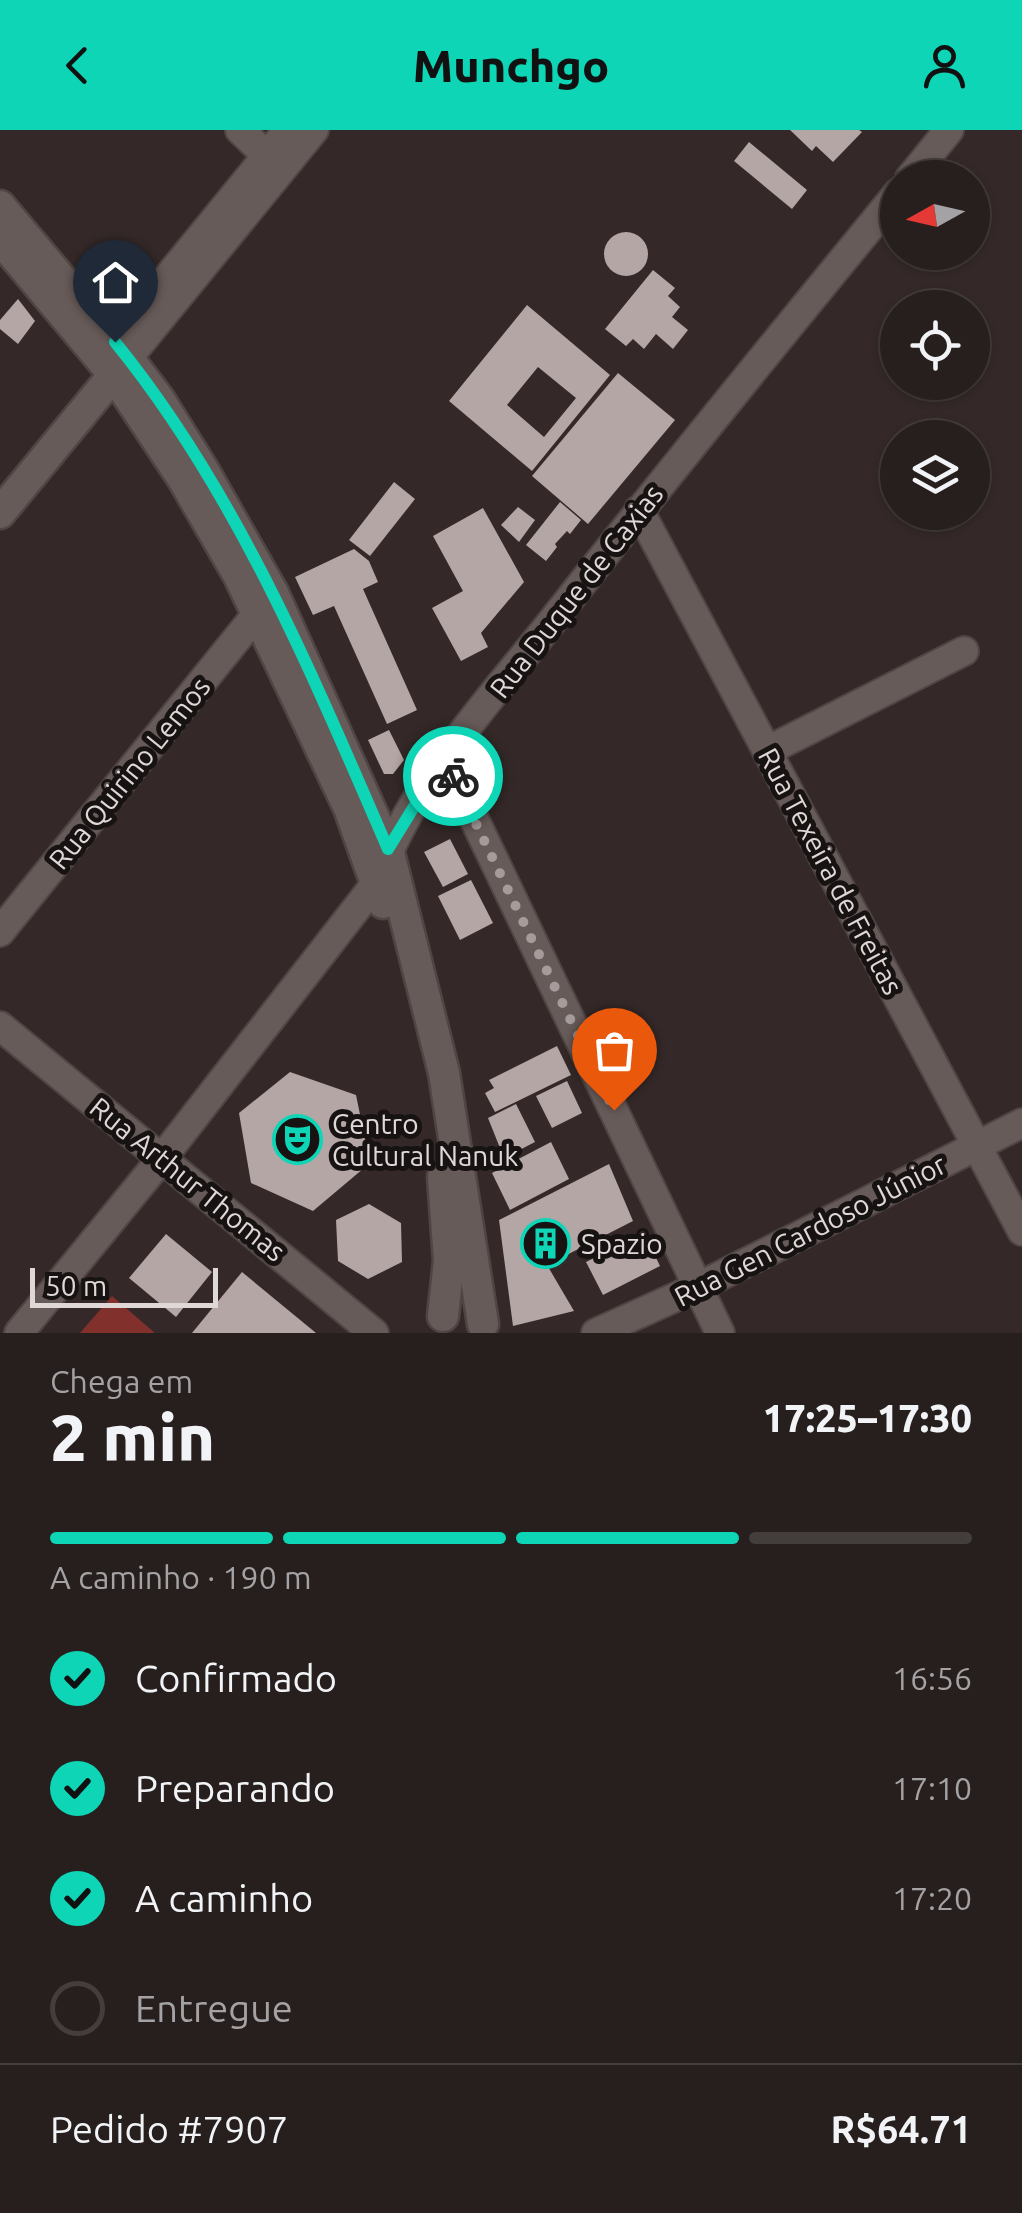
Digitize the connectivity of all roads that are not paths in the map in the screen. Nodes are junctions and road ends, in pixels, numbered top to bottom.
1 (240, 130) edge
2 (288, 130) edge
3 (314, 130) edge
4 (949, 130) edge
5 (925, 160) edge
6 (274, 164) junction
7 (0, 206) edge
8 (880, 215) edge
9 (0, 239) edge
10 (115, 358) junction
11 (0, 484) edge
12 (640, 510) junction
13 (0, 514) edge
14 (266, 604) junction
15 (964, 651) dead end
16 (767, 751) junction
17 (444, 758) junction
18 (388, 849) junction
19 (377, 882) junction
20 (0, 932) edge
21 (0, 1026) edge
22 (434, 1075) junction
23 (1022, 1123) edge
24 (977, 1146) junction
25 (162, 1157) junction
26 (1022, 1231) edge
27 (698, 1287) junction
28 (434, 1324) edge
29 (486, 1328) edge
30 (19, 1333) edge
31 (374, 1333) edge
32 (596, 1333) edge
33 (720, 1333) edge

1 - 6 street
2 - 6 street
3 - 6 street
4 - 5 street
6 - 10 street
7 - 10 main road
8 - 12 street, Rua Duque de Caxias
9 - 10 main road
10 - 11 main road
10 - 13 main road
10 - 14 main road
12 - 16 street, Rua Texeira de Freitas
12 - 17 street, Rua Duque de Caxias
14 - 18 main road
14 - 19 main road
14 - 20 street, Rua Quirino Lemos
15 - 16 street
16 - 24 street, Rua Texeira de Freitas
17 - 18 street, Rua Duque de Caxias
17 - 27 street
18 - 19 street, Rua Duque de Caxias
18 - 22 main road
19 - 22 main road
19 - 25 street, Rua Duque de Caxias
21 - 25 street, Rua Arthur Thomas
22 - 28 main road
22 - 29 main road
23 - 24 street, Rua Gen Cardoso Júnior
24 - 26 street, Rua Texeira de Freitas
24 - 27 street, Rua Gen Cardoso Júnior
25 - 30 street, Rua Duque de Caxias
25 - 31 street, Rua Arthur Thomas
27 - 32 street, Rua Gen Cardoso Júnior
27 - 33 street
28 - 29 main road

